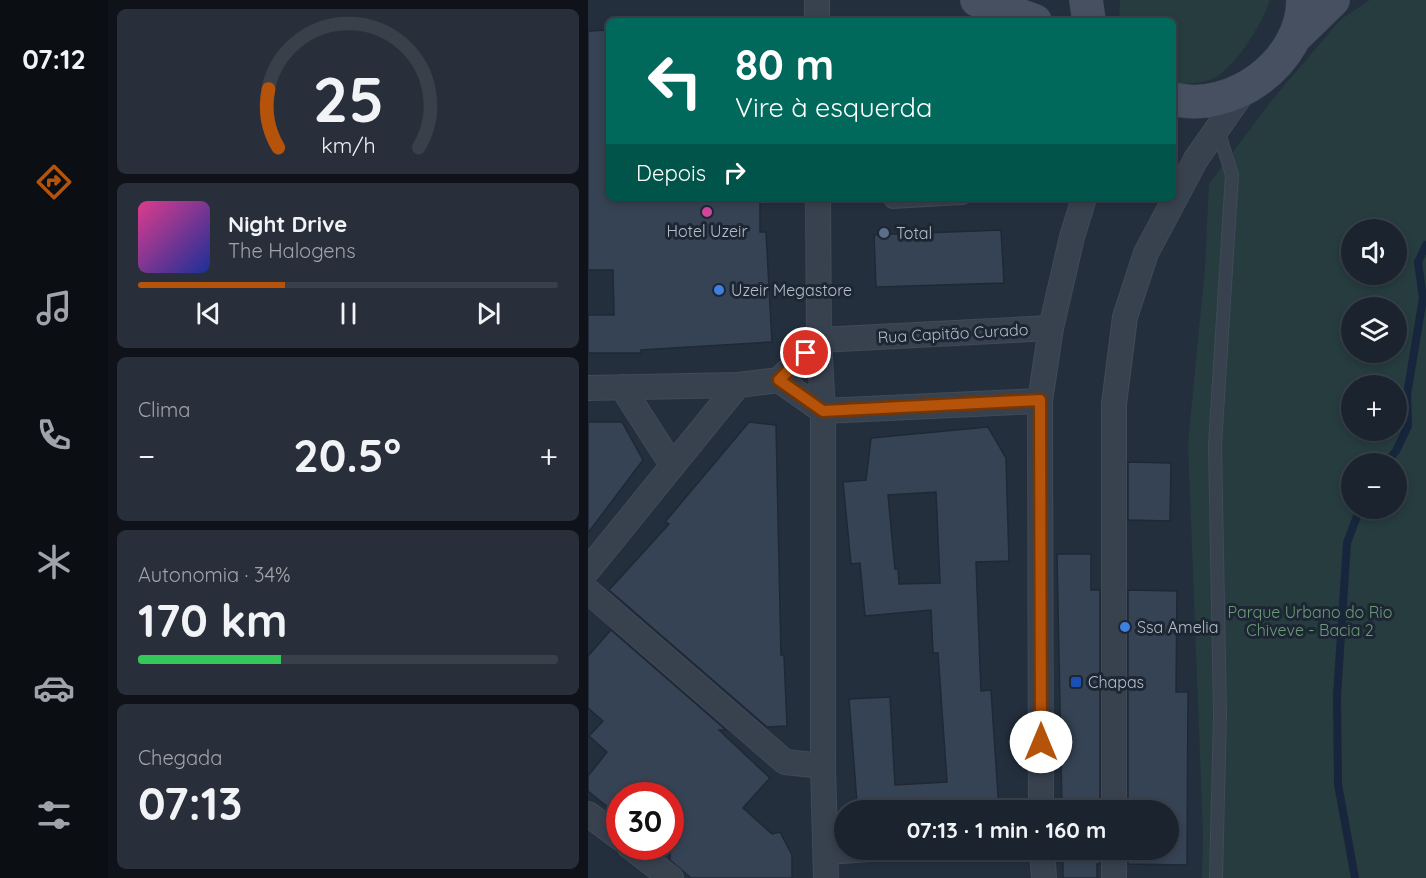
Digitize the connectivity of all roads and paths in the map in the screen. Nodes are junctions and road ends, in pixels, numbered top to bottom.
1 (817, 0) edge
2 (977, 0) edge
3 (1086, 0) edge
4 (1302, 0) edge
5 (1333, 0) edge
6 (817, 18) edge
7 (1027, 18) edge
8 (1089, 18) edge
9 (1294, 38) junction
10 (1245, 89) junction
11 (1176, 100) edge
12 (1217, 128) junction
13 (1176, 197) edge
14 (818, 201) edge
15 (891, 201) edge
16 (910, 201) edge
17 (1083, 201) edge
18 (1174, 201) edge
19 (1051, 328) junction
20 (819, 340) junction
21 (779, 380) junction
22 (738, 385) junction
23 (588, 387) edge
24 (622, 387) junction
25 (1040, 400) junction
26 (823, 411) junction
27 (672, 465) junction
28 (588, 570) edge
29 (588, 591) edge
30 (823, 766) junction
31 (1041, 800) edge
32 (1114, 800) edge
33 (588, 814) edge
34 (606, 828) edge
35 (827, 852) junction
36 (834, 852) edge
37 (647, 860) edge
38 (1043, 860) edge
39 (1114, 860) edge
40 (670, 878) edge
41 (826, 878) edge
42 (1044, 878) edge
43 (1114, 878) edge
44 (1216, 878) edge

1 - 6 street
2 - 7 street
3 - 8 street
4 - 9 street
5 - 9 street
9 - 10 street
10 - 11 street
10 - 12 street
12 - 13 street
12 - 44 lane
14 - 20 street
15 - 16 lane
17 - 19 street, Rua Capitão Curado
18 - 32 street
19 - 20 street, Rua Capitão Curado
19 - 25 street
20 - 21 street
20 - 26 street
21 - 22 street
21 - 26 street
22 - 24 street
22 - 27 street
23 - 24 street
24 - 27 street
25 - 26 street
25 - 31 street
26 - 30 street
27 - 28 street
29 - 30 street
30 - 35 street
33 - 34 street
35 - 36 street
35 - 41 street
37 - 40 street
38 - 42 street
39 - 43 street

